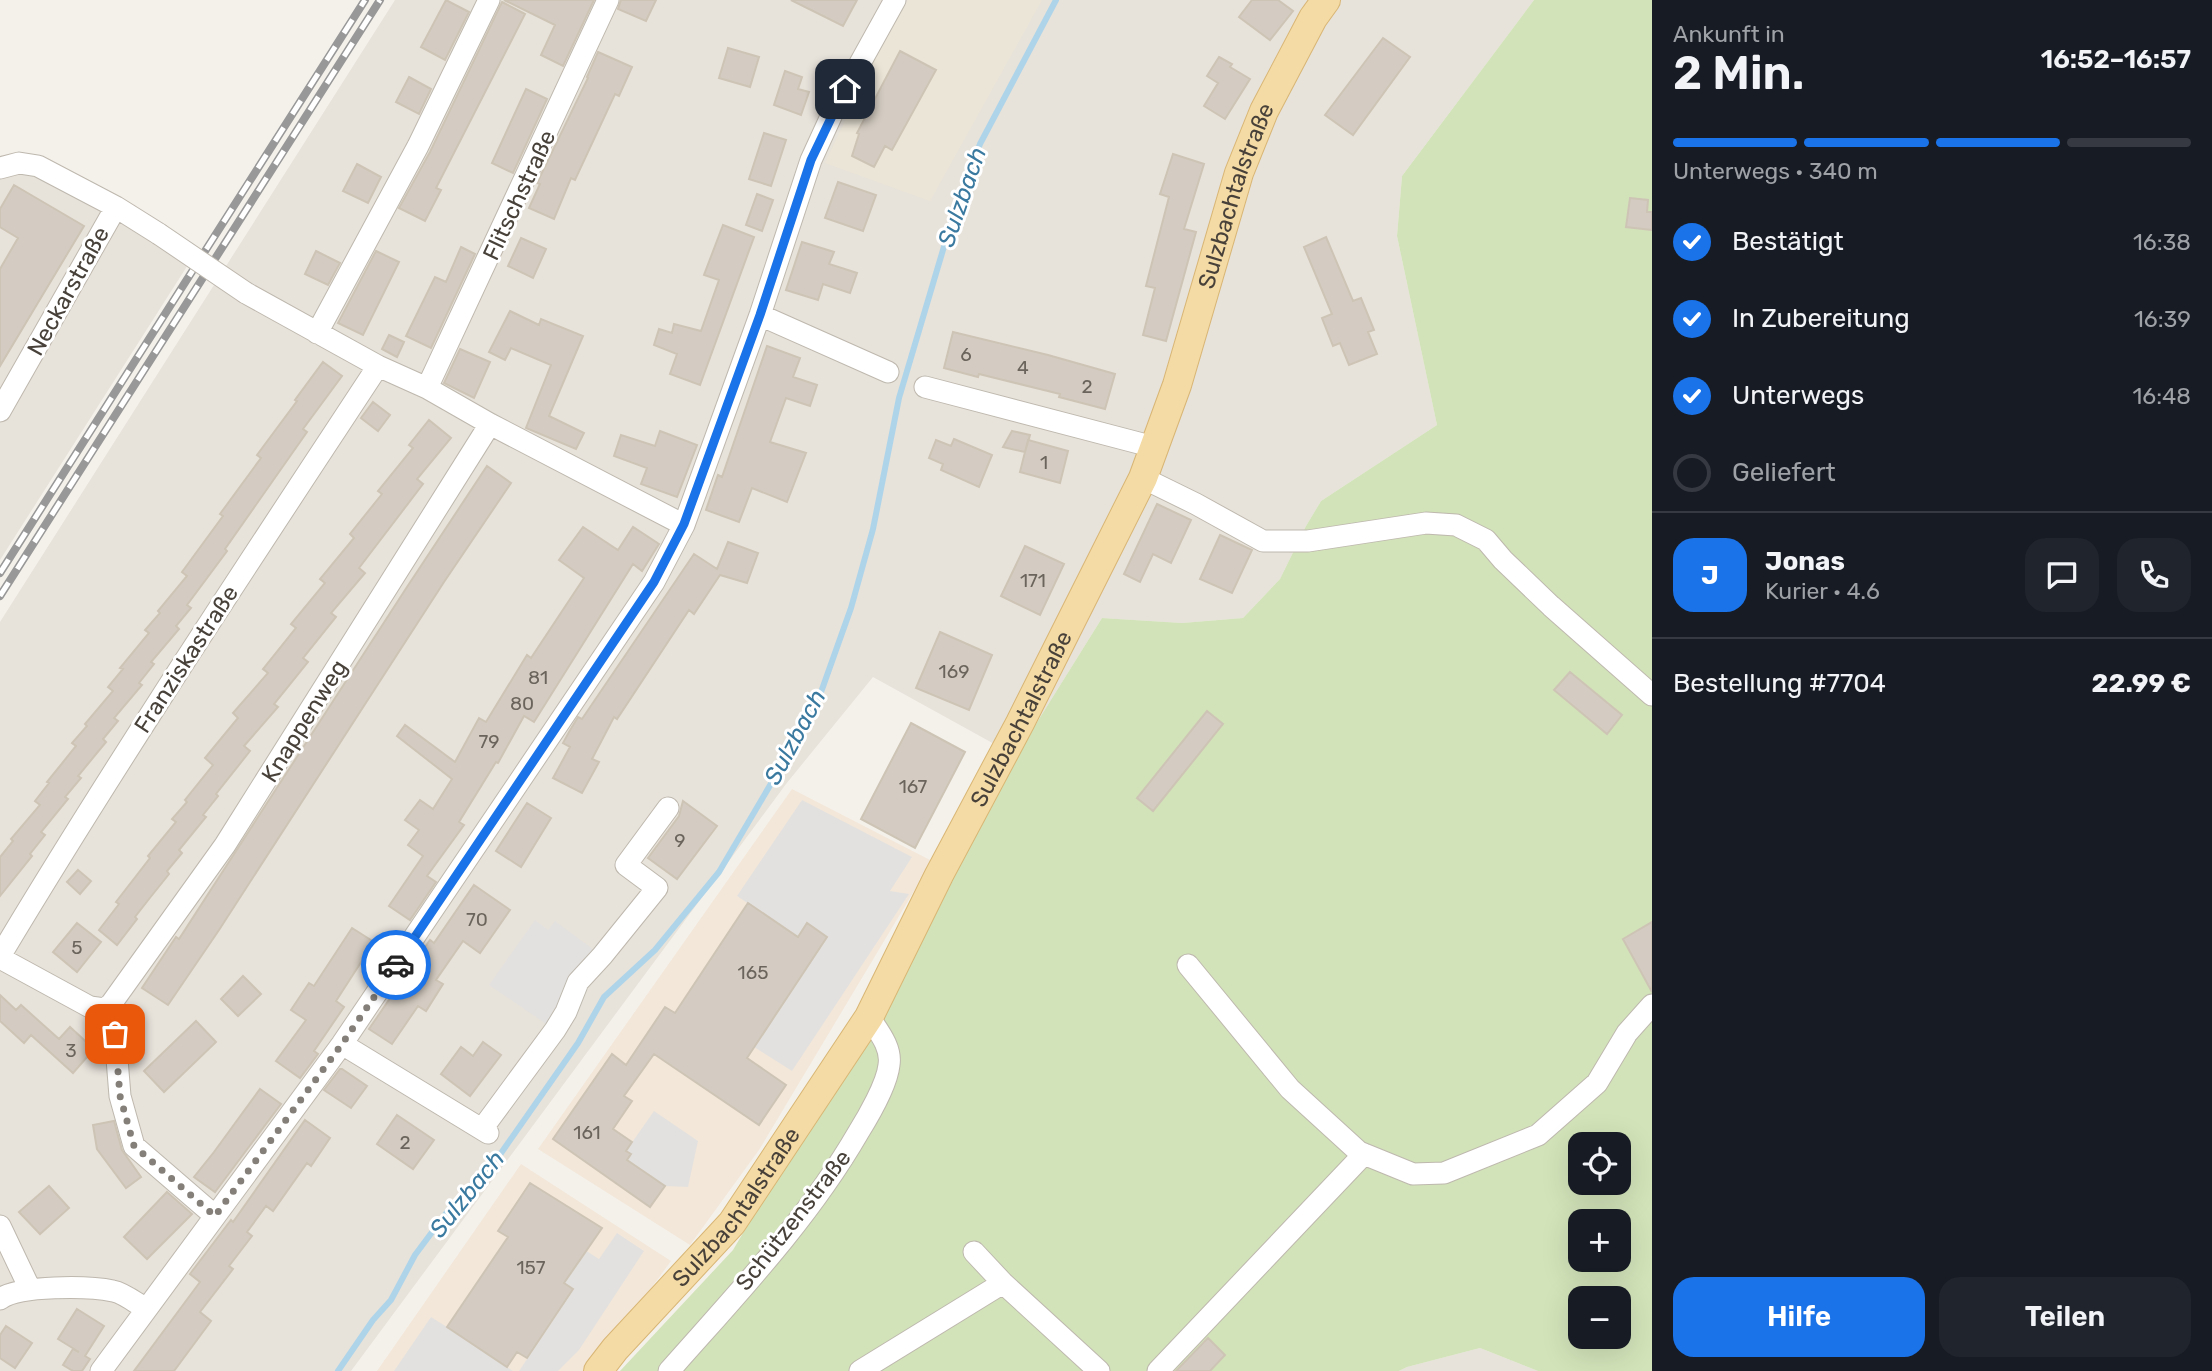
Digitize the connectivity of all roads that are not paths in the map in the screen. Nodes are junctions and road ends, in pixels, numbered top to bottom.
1 (489, 0) edge
2 (608, 0) edge
3 (895, 0) edge
4 (1325, 0) edge
5 (0, 168) edge
6 (116, 207) junction
7 (760, 315) junction
8 (317, 333) junction
9 (378, 366) junction
10 (888, 372) dead end
11 (925, 387) dead end
12 (427, 388) junction
13 (0, 411) edge
14 (490, 424) junction
15 (1154, 447) junction
16 (1143, 478) junction
17 (684, 524) junction
18 (1652, 695) edge
19 (668, 808) dead end
20 (0, 957) edge
21 (1188, 965) dead end
22 (1652, 1005) edge
23 (104, 1009) joint
24 (869, 1017) junction
25 (115, 1034) dead end
26 (342, 1044) junction
27 (1364, 1154) junction
28 (215, 1216) junction
29 (0, 1226) edge
30 (974, 1252) dead end
31 (1003, 1283) junction
32 (30, 1289) junction
33 (0, 1299) edge
34 (146, 1309) junction
35 (101, 1371) edge
36 (598, 1371) edge
37 (668, 1371) edge
38 (860, 1371) edge
39 (1099, 1371) edge
40 (1158, 1371) edge

1 - 8 street
2 - 12 street, Flitschstraße
3 - 7 street
4 - 15 main road, Sulzbachtalstraße
5 - 6 street
6 - 8 street, bridge
6 - 13 street, Neckarstraße
7 - 10 street
7 - 17 street
8 - 9 street
9 - 12 street
9 - 20 street, Franziskastraße
11 - 15 street
12 - 14 street
14 - 17 street
14 - 23 street, Knappenweg
15 - 16 main road, Sulzbachtalstraße
16 - 18 street
16 - 24 main road, Sulzbachtalstraße
17 - 26 street
19 - 26 street
20 - 23 street, Franziskastraße
21 - 27 street
22 - 27 street
24 - 36 main road, Sulzbachtalstraße
24 - 37 street, Schützenstraße
25 - 28 street
26 - 28 street
27 - 40 street
28 - 34 street
29 - 32 street
30 - 31 street
31 - 38 street
31 - 39 street
32 - 33 street
32 - 34 street
34 - 35 street

